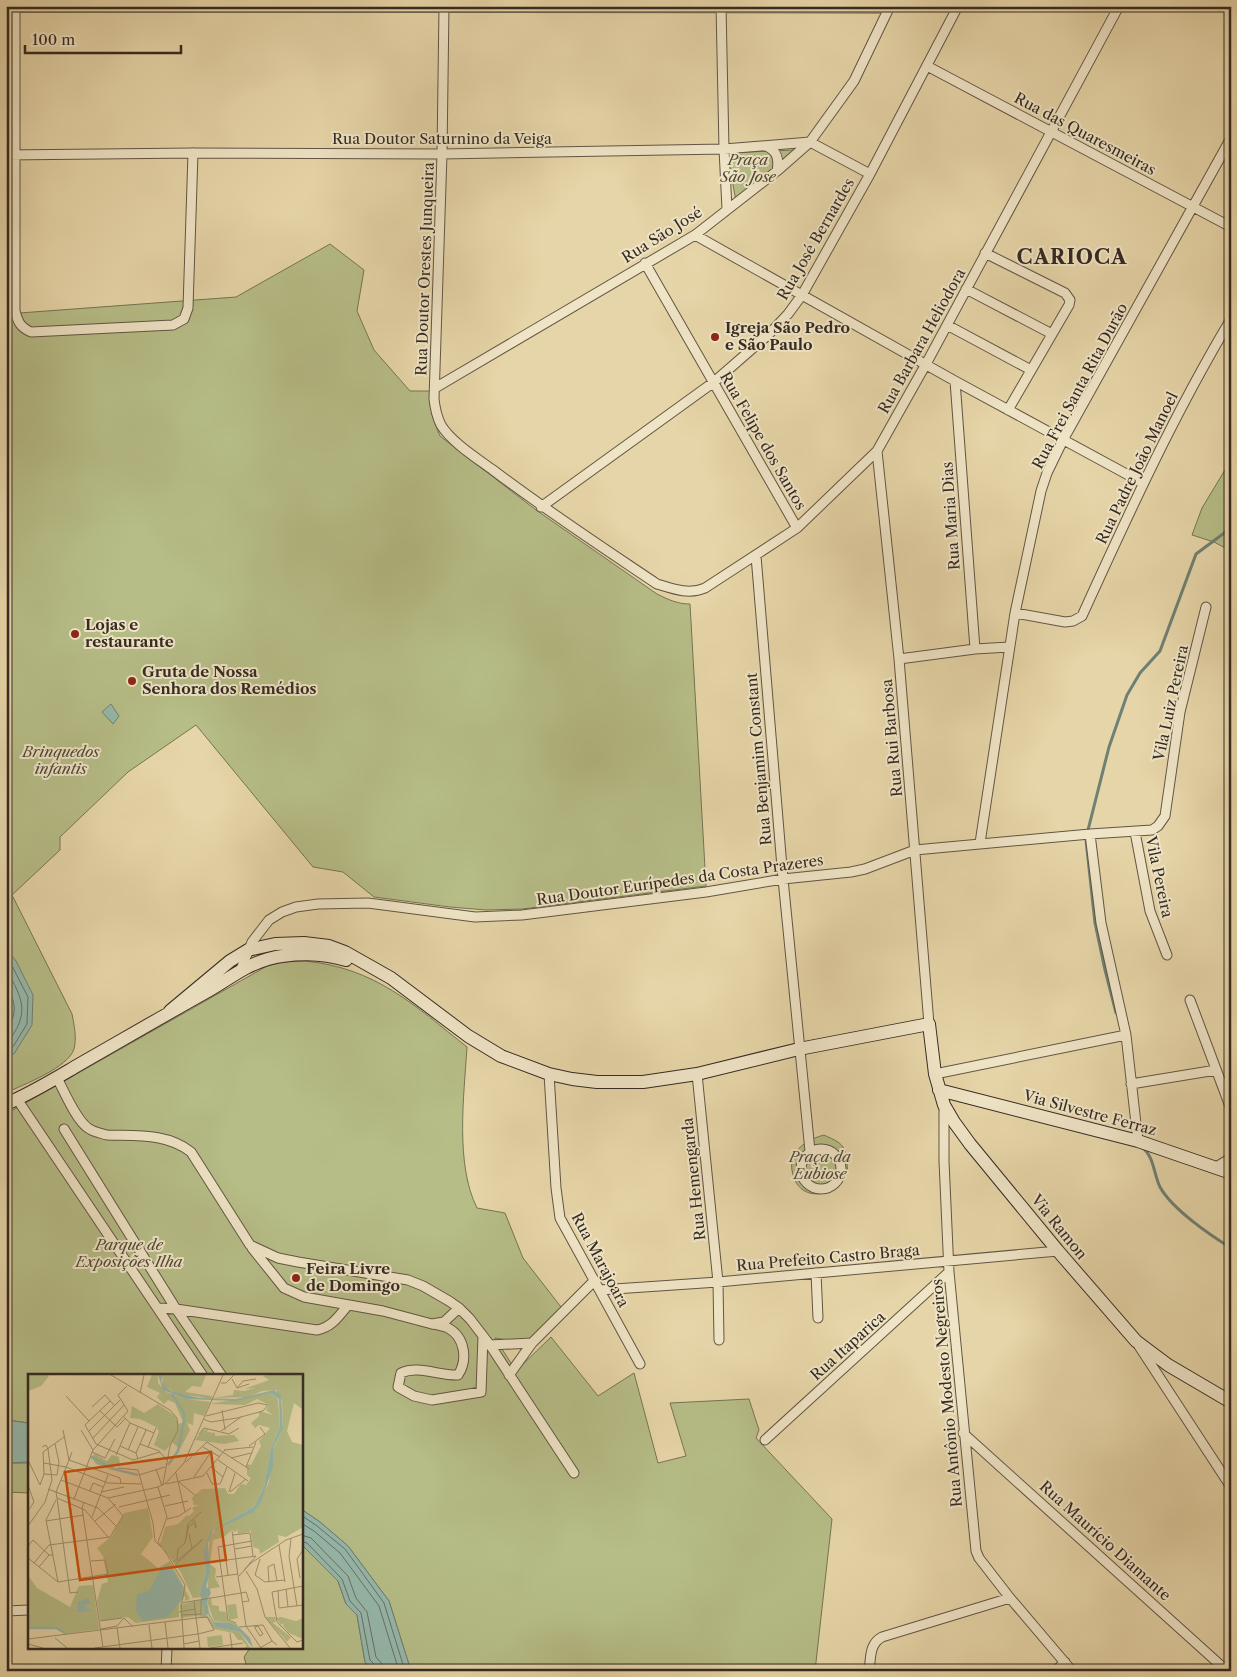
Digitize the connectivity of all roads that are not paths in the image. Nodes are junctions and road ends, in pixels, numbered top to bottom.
1 (15, 6) edge
2 (958, 6) edge
3 (1119, 6) edge
4 (444, 7) edge
5 (890, 7) edge
6 (721, 8) edge
7 (927, 66) junction
8 (1051, 132) junction
9 (1231, 138) edge
10 (810, 142) junction
11 (766, 146) junction
12 (724, 149) junction
13 (193, 153) junction
14 (442, 154) junction
15 (11, 155) edge
16 (777, 171) junction
17 (870, 174) junction
18 (1193, 207) junction
19 (727, 209) junction
20 (1231, 227) edge
21 (695, 235) junction
22 (985, 253) junction
23 (645, 263) junction
24 (966, 289) junction
25 (802, 296) junction
26 (1231, 319) edge
27 (947, 325) junction
28 (1052, 334) junction
29 (926, 364) junction
30 (1031, 370) junction
31 (955, 381) junction
32 (714, 382) junction
33 (435, 388) junction
34 (1008, 410) junction
35 (1063, 440) junction
36 (877, 451) junction
37 (1143, 482) junction
38 (541, 507) junction
39 (797, 528) junction
40 (756, 556) junction
41 (1206, 607) dead end
42 (1015, 613) junction
43 (1009, 647) junction
44 (975, 649) junction
45 (899, 659) junction
46 (1152, 830) joint
47 (1135, 832) junction
48 (1090, 834) junction
49 (980, 844) junction
50 (915, 850) junction
51 (782, 880) junction
52 (248, 950) junction
53 (1167, 955) dead end
54 (372, 968) junction
55 (241, 969) junction
56 (1190, 1000) dead end
57 (170, 1011) junction
58 (929, 1024) junction
59 (1126, 1035) junction
60 (799, 1049) junction
61 (1216, 1070) junction
62 (549, 1074) junction
63 (697, 1074) junction
64 (935, 1074) junction
65 (57, 1078) junction
66 (1132, 1084) junction
67 (939, 1090) junction
68 (12, 1102) edge
69 (944, 1105) junction
70 (1231, 1109) edge
71 (64, 1129) dead end
72 (1138, 1141) junction
73 (810, 1151) junction
74 (1231, 1158) edge
75 (1216, 1167) junction
76 (1231, 1173) edge
77 (250, 1245) junction
78 (1058, 1251) junction
79 (949, 1260) junction
80 (950, 1272) junction
81 (816, 1273) junction
82 (594, 1281) junction
83 (718, 1282) junction
84 (600, 1290) junction
85 (348, 1305) junction
86 (159, 1308) junction
87 (176, 1308) junction
88 (459, 1308) junction
89 (818, 1318) dead end
90 (432, 1324) junction
91 (483, 1336) junction
92 (719, 1340) dead end
93 (532, 1342) junction
94 (1136, 1342) junction
95 (490, 1345) junction
96 (640, 1364) dead end
97 (202, 1374) edge
98 (221, 1374) edge
99 (509, 1375) junction
100 (1231, 1402) edge
101 (964, 1432) junction
102 (765, 1440) dead end
103 (574, 1473) dead end
104 (1231, 1487) edge
105 (1010, 1598) junction
106 (28, 1610) edge
107 (6, 1611) edge
108 (167, 1650) edge
109 (1065, 1662) junction
110 (166, 1671) edge
111 (869, 1671) edge
112 (1055, 1671) edge
113 (1072, 1671) edge
114 (1227, 1671) edge

1 - 4 street
1 - 15 street
2 - 7 street, Rua José Bernardes
3 - 8 street, Rua Barbara Heliodora
4 - 6 street
4 - 14 street, Rua Doutor Orestes Junqueira
5 - 6 street
5 - 10 street, Rua São José
6 - 12 street
7 - 8 street, Rua das Quaresmeiras
7 - 17 street, Rua José Bernardes
8 - 18 street, Rua das Quaresmeiras
8 - 22 street, Rua Barbara Heliodora
9 - 18 street, Rua Frei Santa Rita Durão
10 - 11 street, Rua Doutor Saturnino da Veiga
10 - 16 street, Rua São José
10 - 17 street
11 - 12 street, Rua Doutor Saturnino da Veiga
11 - 16 street
12 - 14 street, Rua Doutor Saturnino da Veiga
12 - 19 street
13 - 14 street, Rua Doutor Saturnino da Veiga
13 - 15 street, Rua Doutor Saturnino da Veiga
13 - 15 street
14 - 33 street, Rua Doutor Orestes Junqueira
16 - 19 street, Rua São José
17 - 25 street, Rua José Bernardes
18 - 20 street, Rua das Quaresmeiras
18 - 35 street, Rua Frei Santa Rita Durão
19 - 21 street, Rua São José
21 - 23 street, Rua São José
21 - 25 street
22 - 24 street, Rua Barbara Heliodora
22 - 28 street
23 - 32 street, Rua Felipe dos Santos
23 - 33 street, Rua São José
24 - 27 street, Rua Barbara Heliodora
24 - 28 street
25 - 29 street
25 - 32 street, Rua José Bernardes
26 - 37 street, Rua Padre João Manoel
27 - 29 street, Rua Barbara Heliodora
27 - 30 street
28 - 30 street
29 - 31 street
29 - 36 street, Rua Barbara Heliodora
30 - 34 street
31 - 34 street
31 - 44 street, Rua Maria Dias
32 - 38 street, Rua José Bernardes
32 - 39 street, Rua Felipe dos Santos
33 - 38 street, Rua Doutor Orestes Junqueira
34 - 35 street
35 - 37 street
35 - 42 street, Rua Frei Santa Rita Durão
36 - 39 street, Rua Barbara Heliodora
36 - 45 street, Rua Rui Barbosa
37 - 42 street, Rua Padre João Manoel
38 - 40 street, Rua Barbara Heliodora
39 - 40 street, Rua Barbara Heliodora
40 - 51 street, Rua Benjamim Constant
41 - 46 street, Vila Luiz Pereira
42 - 43 street, Rua Frei Santa Rita Durão
43 - 44 street
43 - 49 street, Rua Frei Santa Rita Durão
44 - 45 street
45 - 50 street, Rua Rui Barbosa
46 - 47 street, Rua Doutor Eurípedes da Costa Prazeres
47 - 48 street, Rua Doutor Eurípedes da Costa Prazeres
47 - 53 street, Vila Pereira
48 - 49 street, Rua Doutor Eurípedes da Costa Prazeres
48 - 59 street
49 - 50 street, Rua Doutor Eurípedes da Costa Prazeres
50 - 51 street, Rua Doutor Eurípedes da Costa Prazeres
50 - 58 street, Rua Rui Barbosa
51 - 52 street, Rua Doutor Eurípedes da Costa Prazeres
51 - 60 street, Rua Benjamim Constant
52 - 54 main road
52 - 55 street, Rua Doutor Eurípedes da Costa Prazeres
52 - 57 main road
54 - 55 main road
54 - 62 main road
55 - 57 main road
56 - 61 street
57 - 65 main road
58 - 60 main road
58 - 64 main road, Via Ramon
59 - 64 street
59 - 66 street
60 - 63 main road
60 - 73 street, Rua Benjamim Constant
61 - 66 street
61 - 70 street
62 - 63 main road
62 - 82 street, Rua Marajoara
63 - 83 street, Rua Hemengarda
64 - 67 main road, Via Ramon
65 - 68 main road
65 - 77 street
66 - 72 street
67 - 69 main road, Via Ramon
67 - 72 main road, Via Silvestre Ferraz
68 - 86 street
69 - 78 main road, Via Ramon
69 - 79 street, Rua Antônio Modesto Negreiros
71 - 87 street
72 - 75 main road, Via Silvestre Ferraz
73 - 73 street
74 - 75 street
75 - 76 main road, Via Silvestre Ferraz
77 - 85 street
77 - 88 street
78 - 79 street, Rua Prefeito Castro Braga
78 - 94 main road, Via Ramon
79 - 80 street, Rua Antônio Modesto Negreiros
79 - 81 street, Rua Prefeito Castro Braga
80 - 101 street, Rua Antônio Modesto Negreiros
80 - 102 street, Rua Itaparica
81 - 83 street, Rua Prefeito Castro Braga
81 - 89 street
82 - 84 street, Rua Marajoara
82 - 93 street
83 - 84 street, Rua Prefeito Castro Braga
83 - 92 street, Rua Hemengarda
84 - 96 street, Rua Marajoara
85 - 87 street
85 - 90 street
86 - 87 street
86 - 97 street
87 - 98 street
88 - 90 street
88 - 91 street
90 - 91 street
91 - 95 street
93 - 95 street
93 - 99 street
94 - 100 main road, Via Ramon
94 - 104 street
95 - 99 street
99 - 103 street
101 - 105 street, Rua Antônio Modesto Negreiros
101 - 114 street, Rua Maurício Diamante
105 - 109 street
105 - 111 street
106 - 107 street
108 - 110 street
109 - 112 street
109 - 113 street

